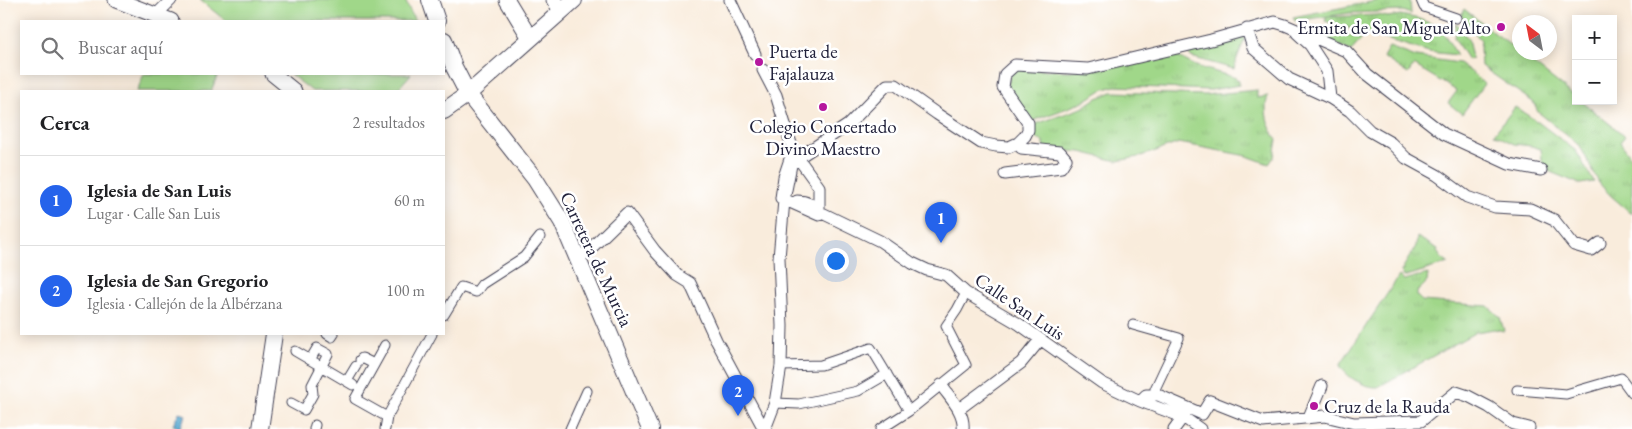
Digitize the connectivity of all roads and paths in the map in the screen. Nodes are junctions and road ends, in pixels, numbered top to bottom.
1 (116, 0) edge
2 (171, 0) edge
3 (430, 0) edge
4 (507, 0) edge
5 (574, 0) edge
6 (730, 0) edge
7 (1421, 0) edge
8 (557, 5) edge
9 (155, 16) junction
10 (1456, 18) dead end
11 (168, 20) edge
12 (437, 20) edge
13 (1292, 28) junction
14 (1248, 29) junction
15 (530, 38) junction
16 (445, 43) edge
17 (755, 54) dead end
18 (763, 70) dead end
19 (274, 75) edge
20 (293, 90) edge
21 (468, 94) junction
22 (1330, 98) junction
23 (445, 110) edge
24 (1018, 143) junction
25 (795, 160) junction
26 (1541, 170) dead end
27 (1005, 174) dead end
28 (785, 198) junction
29 (820, 212) junction
30 (540, 237) dead end
31 (1600, 243) dead end
32 (578, 257) junction
33 (966, 293) junction
34 (445, 313) edge
35 (1133, 325) dead end
36 (274, 335) edge
37 (430, 335) edge
38 (324, 340) edge
39 (1040, 340) junction
40 (385, 345) dead end
41 (295, 352) dead end
42 (310, 360) junction
43 (374, 364) junction
44 (781, 366) junction
45 (321, 367) junction
46 (887, 374) junction
47 (941, 385) junction
48 (1322, 386) dead end
49 (1517, 390) dead end
50 (587, 392) dead end
51 (1632, 393) edge
52 (1158, 394) junction
53 (1140, 402) junction
54 (291, 403) dead end
55 (775, 403) junction
56 (958, 410) junction
57 (909, 411) junction
58 (387, 417) junction
59 (1182, 417) junction
60 (1309, 417) junction
61 (963, 425) edge
62 (1529, 428) edge
63 (260, 429) edge
64 (385, 429) edge
65 (570, 429) edge
66 (650, 429) edge
67 (764, 429) edge
68 (881, 429) edge
69 (1174, 429) edge
70 (1200, 429) edge

1 - 9 street
2 - 9 street
3 - 12 main road
4 - 15 street
5 - 8 main road
6 - 17 street
7 - 10 street
8 - 15 main road
9 - 11 street
13 - 14 street
13 - 22 street
13 - 26 street
14 - 22 street
14 - 24 street
15 - 21 main road
16 - 21 main road, Carretera de Murcia
18 - 25 street
19 - 20 street
21 - 23 main road
21 - 32 main road, Carretera de Murcia
22 - 31 street
24 - 25 street
24 - 27 street
25 - 28 street
25 - 29 street
28 - 29 street
28 - 29 street
28 - 44 street
29 - 33 street, Calle San Luis
30 - 34 street
32 - 66 main road, Carretera de Murcia
32 - 67 street
33 - 39 street, Calle San Luis
33 - 47 street
35 - 52 street
36 - 63 main road
37 - 58 street
38 - 42 street
38 - 45 street
39 - 53 street, Calle San Luis
39 - 56 street
40 - 43 street
41 - 42 street
42 - 45 street
43 - 45 street
43 - 58 street
44 - 46 street
44 - 55 street
45 - 54 street
46 - 55 street
46 - 57 street
47 - 56 street
47 - 57 street
48 - 60 street
49 - 51 street
50 - 65 street
52 - 53 street
52 - 60 street
53 - 59 street, Calle San Luis
55 - 67 street
56 - 61 street
57 - 68 street
58 - 64 street
59 - 69 street
59 - 70 street, Calle San Luis
60 - 62 street

